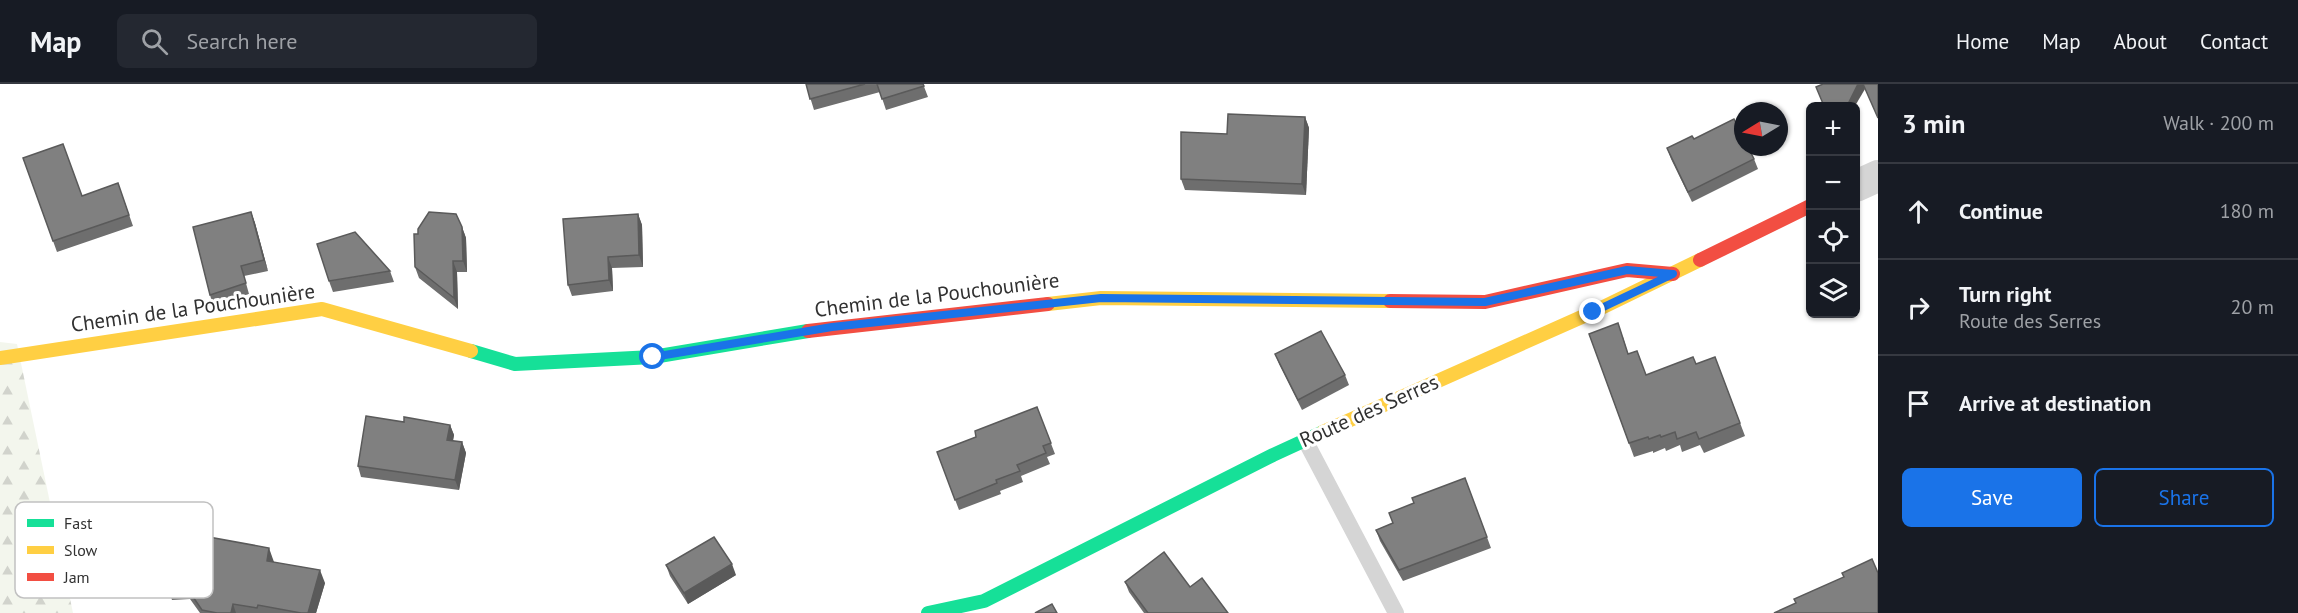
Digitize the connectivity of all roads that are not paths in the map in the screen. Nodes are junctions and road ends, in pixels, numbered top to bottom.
1 (1878, 176) edge
2 (1860, 184) edge
3 (1806, 208) edge
4 (1673, 274) junction
5 (0, 358) edge
6 (1305, 440) junction
7 (928, 613) edge
8 (1396, 613) edge

1 - 2 street
3 - 4 street, Route des Serres
4 - 5 street, Chemin de la Pouchounière
4 - 6 street, Route des Serres
6 - 7 street, Route des Serres
6 - 8 lane

